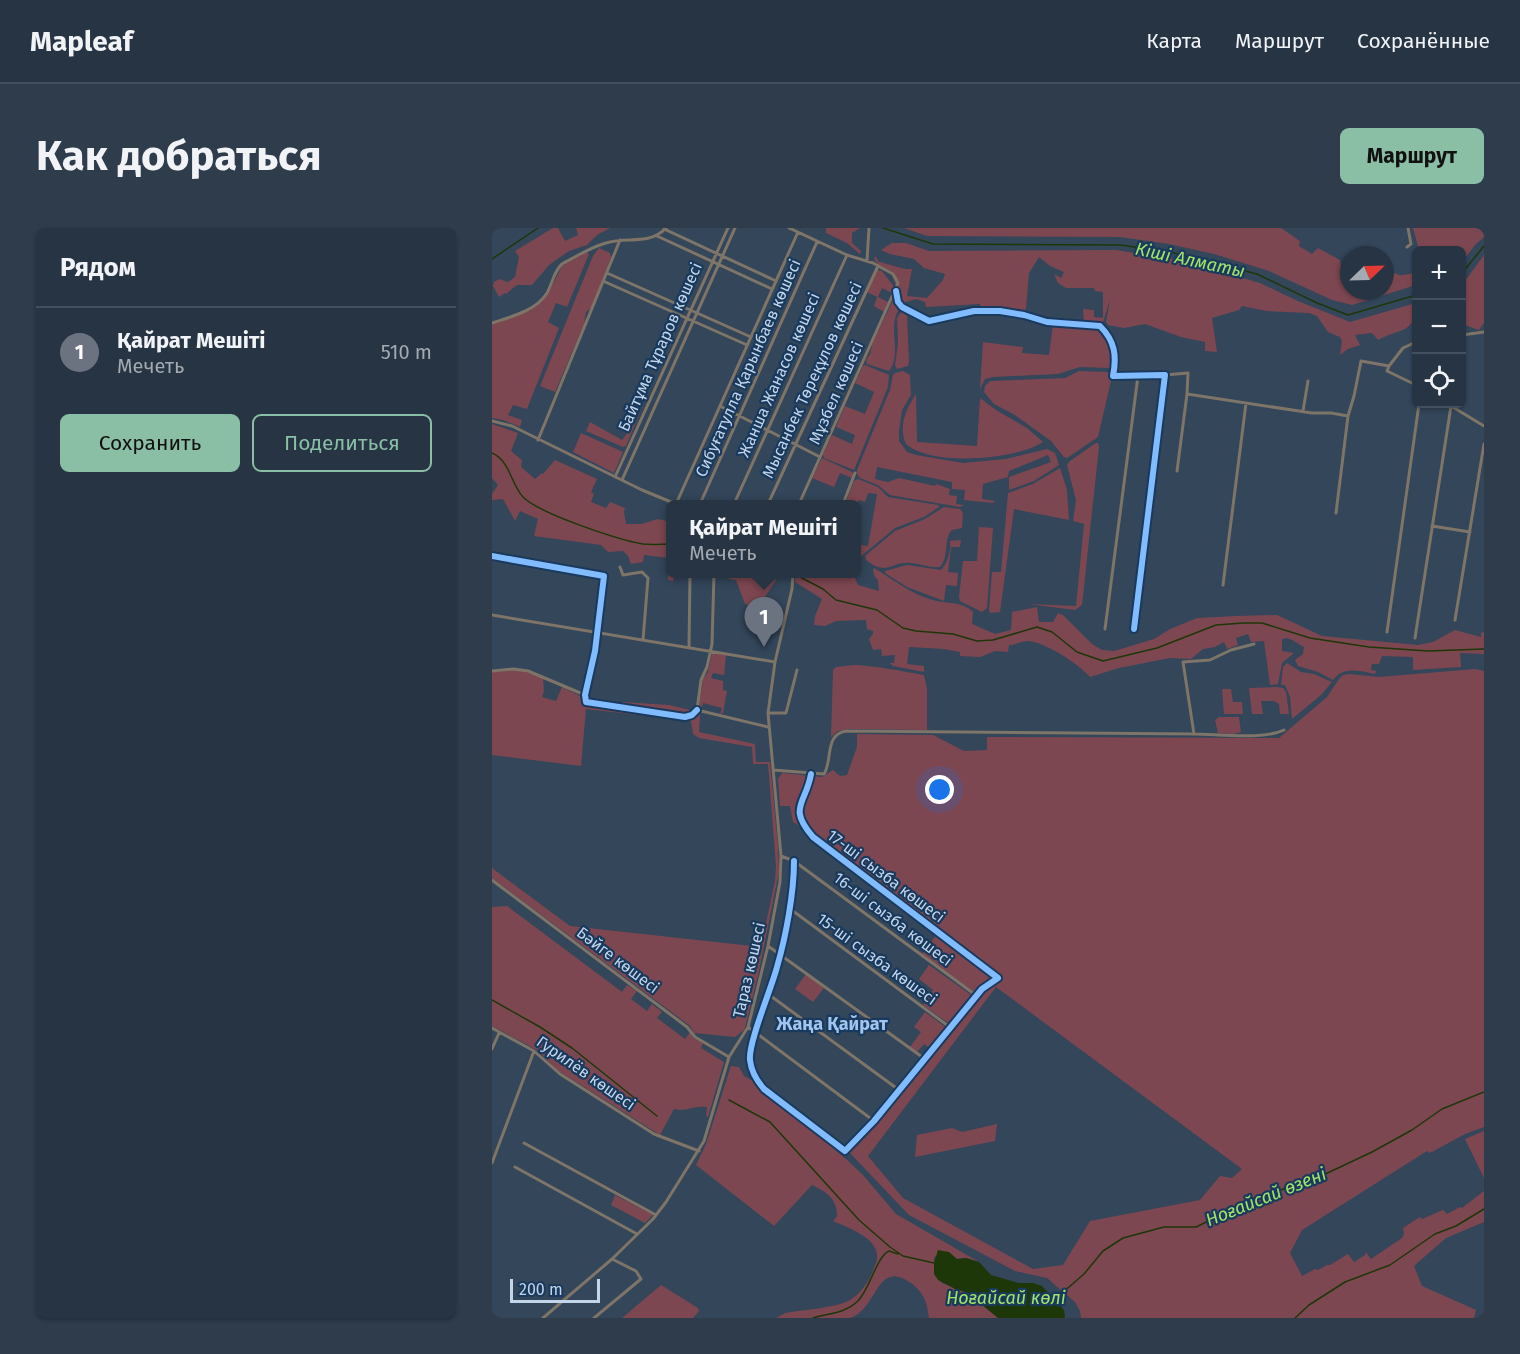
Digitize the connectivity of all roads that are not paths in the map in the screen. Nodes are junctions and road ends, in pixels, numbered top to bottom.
1 (728, 228) edge
2 (735, 228) edge
3 (789, 228) edge
4 (869, 228) edge
5 (1408, 228) edge
6 (665, 229) edge
7 (798, 232) junction
8 (657, 236) junction
9 (620, 240) junction
10 (818, 242) junction
11 (1407, 247) dead end
12 (716, 253) junction
13 (847, 255) junction
14 (723, 256) junction
15 (867, 261) junction
16 (712, 262) junction
17 (719, 265) junction
18 (878, 266) junction
19 (607, 273) junction
20 (776, 281) junction
21 (603, 282) junction
22 (772, 289) junction
23 (896, 291) junction
24 (690, 310) junction
25 (697, 313) junction
26 (687, 318) junction
27 (693, 321) junction
28 (492, 323) edge
29 (1484, 332) edge
30 (1466, 334) edge
31 (751, 337) junction
32 (1412, 344) edge
33 (747, 345) junction
34 (1389, 366) junction
35 (1138, 375) junction
36 (1165, 375) junction
37 (1308, 381) dead end
38 (1412, 383) edge
39 (1187, 394) junction
40 (1246, 403) junction
41 (720, 406) junction
42 (1418, 408) edge
43 (1451, 408) edge
44 (1454, 408) edge
45 (1303, 411) junction
46 (739, 416) junction
47 (1348, 416) junction
48 (492, 421) edge
49 (1484, 426) edge
50 (767, 430) junction
51 (538, 440) junction
52 (795, 444) junction
53 (1484, 444) edge
54 (820, 456) junction
55 (1177, 471) dead end
56 (1484, 471) edge
57 (855, 473) dead end
58 (1479, 475) junction
59 (615, 477) junction
60 (622, 480) junction
61 (667, 500) edge
62 (678, 500) edge
63 (702, 500) edge
64 (736, 500) edge
65 (770, 500) edge
66 (800, 500) edge
67 (845, 500) edge
68 (1336, 513) dead end
69 (1432, 526) junction
70 (1470, 532) junction
71 (492, 556) edge
72 (620, 567) dead end
73 (690, 578) edge
74 (714, 578) edge
75 (793, 578) edge
76 (1223, 585) dead end
77 (492, 615) edge
78 (1455, 620) dead end
79 (1105, 629) dead end
80 (1134, 629) dead end
81 (598, 632) junction
82 (1387, 632) dead end
83 (1415, 638) dead end
84 (643, 640) junction
85 (1254, 644) dead end
86 (689, 647) junction
87 (711, 651) junction
88 (775, 662) junction
89 (797, 670) dead end
90 (492, 671) edge
91 (585, 695) junction
92 (697, 710) junction
93 (768, 713) junction
94 (768, 727) junction
95 (1284, 730) dead end
96 (1194, 734) junction
97 (772, 770) junction
98 (811, 774) junction
99 (781, 856) junction
100 (794, 861) junction
101 (492, 880) edge
102 (789, 908) junction
103 (768, 946) junction
104 (781, 953) junction
105 (768, 993) junction
106 (977, 996) junction
107 (748, 1027) junction
108 (951, 1028) junction
109 (492, 1029) edge
110 (499, 1033) junction
111 (755, 1033) junction
112 (492, 1049) edge
113 (534, 1051) junction
114 (729, 1057) junction
115 (925, 1059) junction
116 (899, 1090) junction
117 (874, 1121) junction
118 (524, 1143) dead end
119 (699, 1151) junction
120 (492, 1162) edge
121 (515, 1167) dead end
122 (656, 1215) junction
123 (637, 1234) junction
124 (612, 1259) junction
125 (543, 1318) edge
126 (594, 1318) edge

1 - 12 street, Байтұма Тұраров көшесі
2 - 14 street, Байтұма Тұраров көшесі
3 - 7 street
4 - 15 street
5 - 11 street
6 - 8 street
6 - 12 street
7 - 10 street
7 - 20 street
8 - 9 street
8 - 16 street
9 - 19 street
9 - 28 street
10 - 13 street
10 - 46 street, Сибуғатулла Қарынбаев көшесі
12 - 14 street
12 - 16 street, Байтұма Тұраров көшесі
13 - 15 street
13 - 50 street, Жанша Жанасов көшесі
14 - 17 street, Байтұма Тұраров көшесі
14 - 20 street
15 - 18 street
16 - 17 street
16 - 24 street, Байтұма Тұраров көшесі
17 - 22 street
17 - 25 street, Байтұма Тұраров көшесі
18 - 23 street
18 - 52 street, Мысанбек Төреқұлов көшесі
19 - 21 street
19 - 24 street
20 - 22 street
21 - 26 street
21 - 51 street
22 - 31 street
23 - 35 street
23 - 54 street, Мұзбел көшесі
24 - 25 street
24 - 26 street, Байтұма Тұраров көшесі
25 - 27 street, Байтұма Тұраров көшесі
25 - 31 street
26 - 27 street
26 - 59 street, Байтұма Тұраров көшесі
27 - 33 street
27 - 60 street, Байтұма Тұраров көшесі
29 - 30 street
31 - 33 street
32 - 34 street
33 - 41 street
34 - 38 street
34 - 47 street
35 - 36 street
35 - 79 street
36 - 39 street
36 - 80 street
37 - 45 street
39 - 40 street
39 - 55 street
40 - 45 street
40 - 76 street
41 - 46 street
41 - 62 street
42 - 82 street
43 - 69 street
44 - 49 street
45 - 47 street
46 - 50 street
46 - 63 street, Сибуғатулла Қарынбаев көшесі
47 - 68 street
48 - 51 street
50 - 52 street
50 - 64 street, Жанша Жанасов көшесі
51 - 59 street
52 - 54 street
52 - 65 street, Мысанбек Төреқұлов көшесі
53 - 58 street
54 - 66 street, Мұзбел көшесі
56 - 58 street
57 - 67 street
58 - 70 street
59 - 60 street
60 - 61 street
69 - 70 street
69 - 83 street
70 - 78 street
71 - 81 street
72 - 84 street
73 - 86 street
74 - 87 street
75 - 88 street, Тараз көшесі
77 - 81 street
81 - 84 street
81 - 91 street
84 - 86 street
85 - 96 street
86 - 87 street
87 - 88 street
87 - 92 street
88 - 93 street, Тараз көшесі
89 - 93 street
90 - 91 street
91 - 92 street
92 - 94 street
93 - 94 street, Тараз көшесі
94 - 97 street, Тараз көшесі
95 - 96 street
96 - 98 street
97 - 98 street
97 - 99 street, Тараз көшесі
98 - 106 street, 17-ші сызба көшесі
99 - 100 street, 16-ші сызба көшесі
99 - 103 street, Тараз көшесі
100 - 102 street
100 - 106 street, 16-ші сызба көшесі
101 - 114 street, Бәйге көшесі
102 - 104 street
102 - 108 street, 15-ші сызба көшесі
103 - 104 street
103 - 107 street, Тараз көшесі
104 - 105 street
104 - 115 street
105 - 111 street
105 - 116 street
106 - 108 street
107 - 111 street
107 - 114 street, Тараз көшесі
108 - 115 street
109 - 110 street, Гурилёв көшесі
110 - 112 street
110 - 113 street, Гурилёв көшесі
111 - 117 street
111 - 117 street
113 - 119 street, Гурилёв көшесі
113 - 120 street
114 - 119 street, Тараз көшесі
115 - 116 street
116 - 117 street
118 - 122 street
119 - 122 street, Тараз көшесі
121 - 123 street
122 - 123 street, Тараз көшесі
123 - 124 street, Тараз көшесі
124 - 125 street, Тараз көшесі
124 - 126 street

